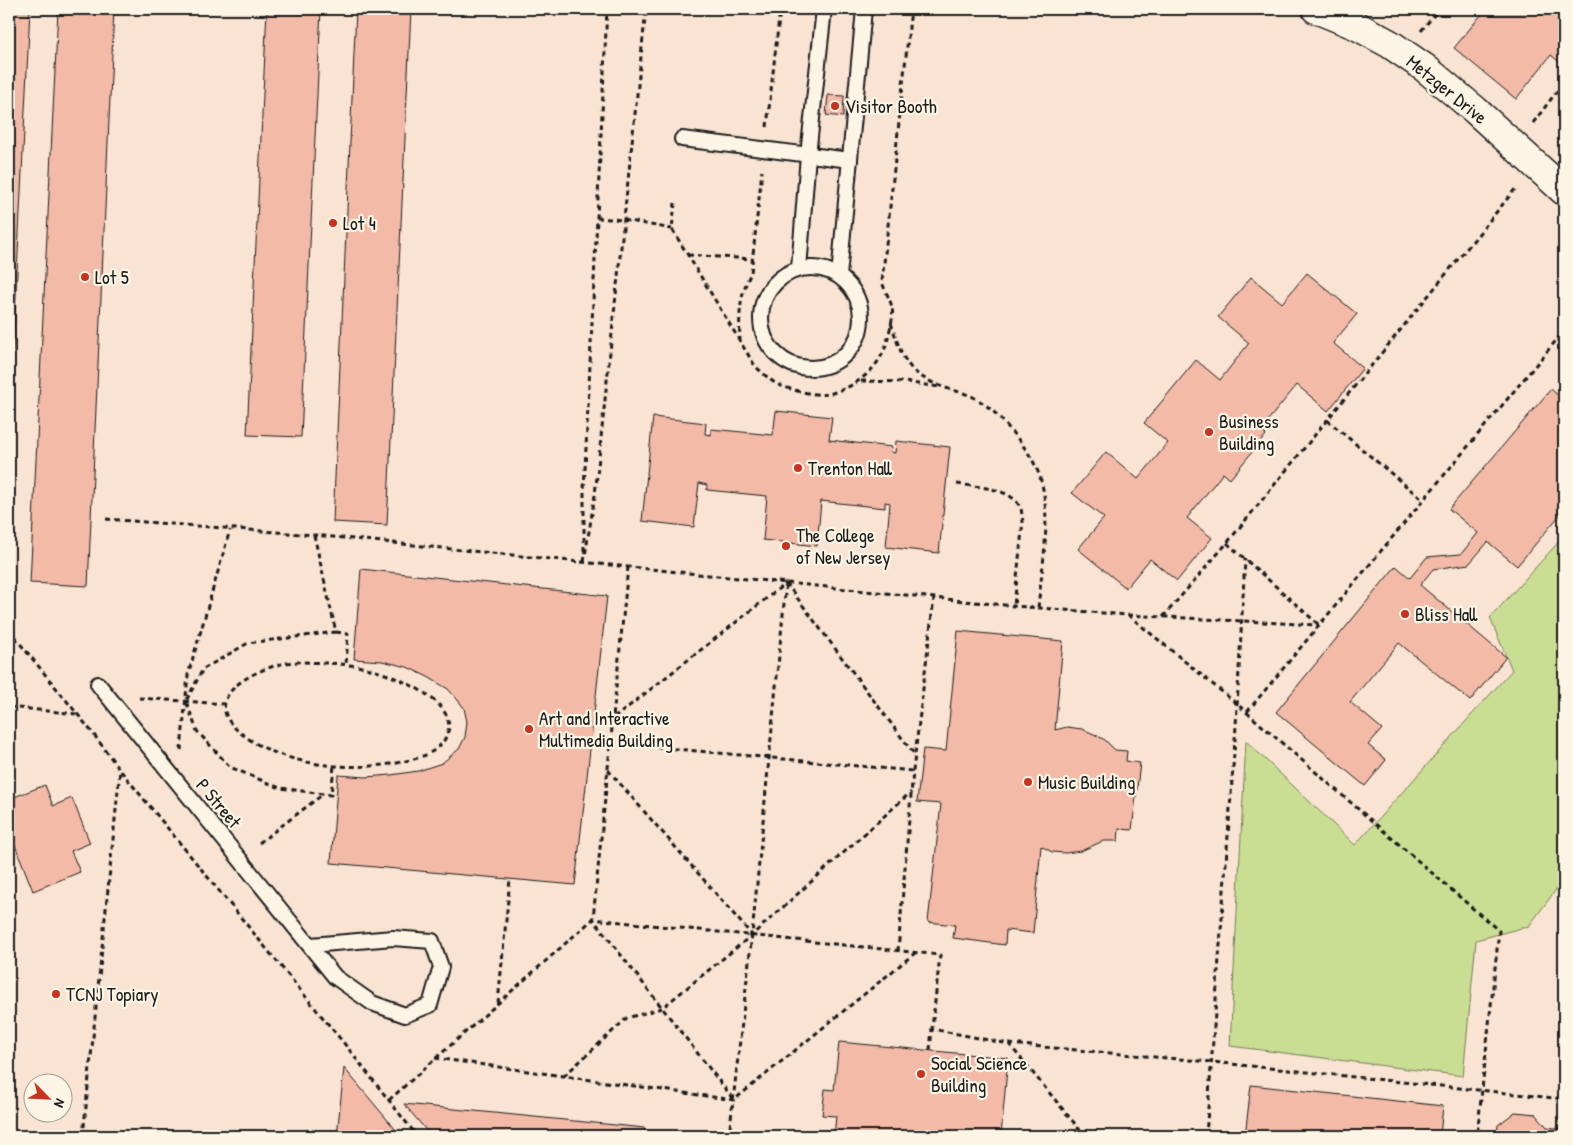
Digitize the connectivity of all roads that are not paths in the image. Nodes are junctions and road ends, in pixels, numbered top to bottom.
1 (824, 9) edge
2 (864, 9) edge
3 (1316, 9) edge
4 (682, 139) dead end
5 (808, 155) junction
6 (850, 160) junction
7 (1564, 191) edge
8 (799, 269) junction
9 (840, 276) junction
10 (98, 684) dead end
11 (310, 946) junction

1 - 5 lane
2 - 6 lane
3 - 7 street, Metzger Drive
4 - 5 lane
5 - 6 lane
5 - 8 lane
6 - 9 lane
8 - 9 lane
8 - 9 lane
10 - 11 lane, P Street
11 - 11 lane, P Street

